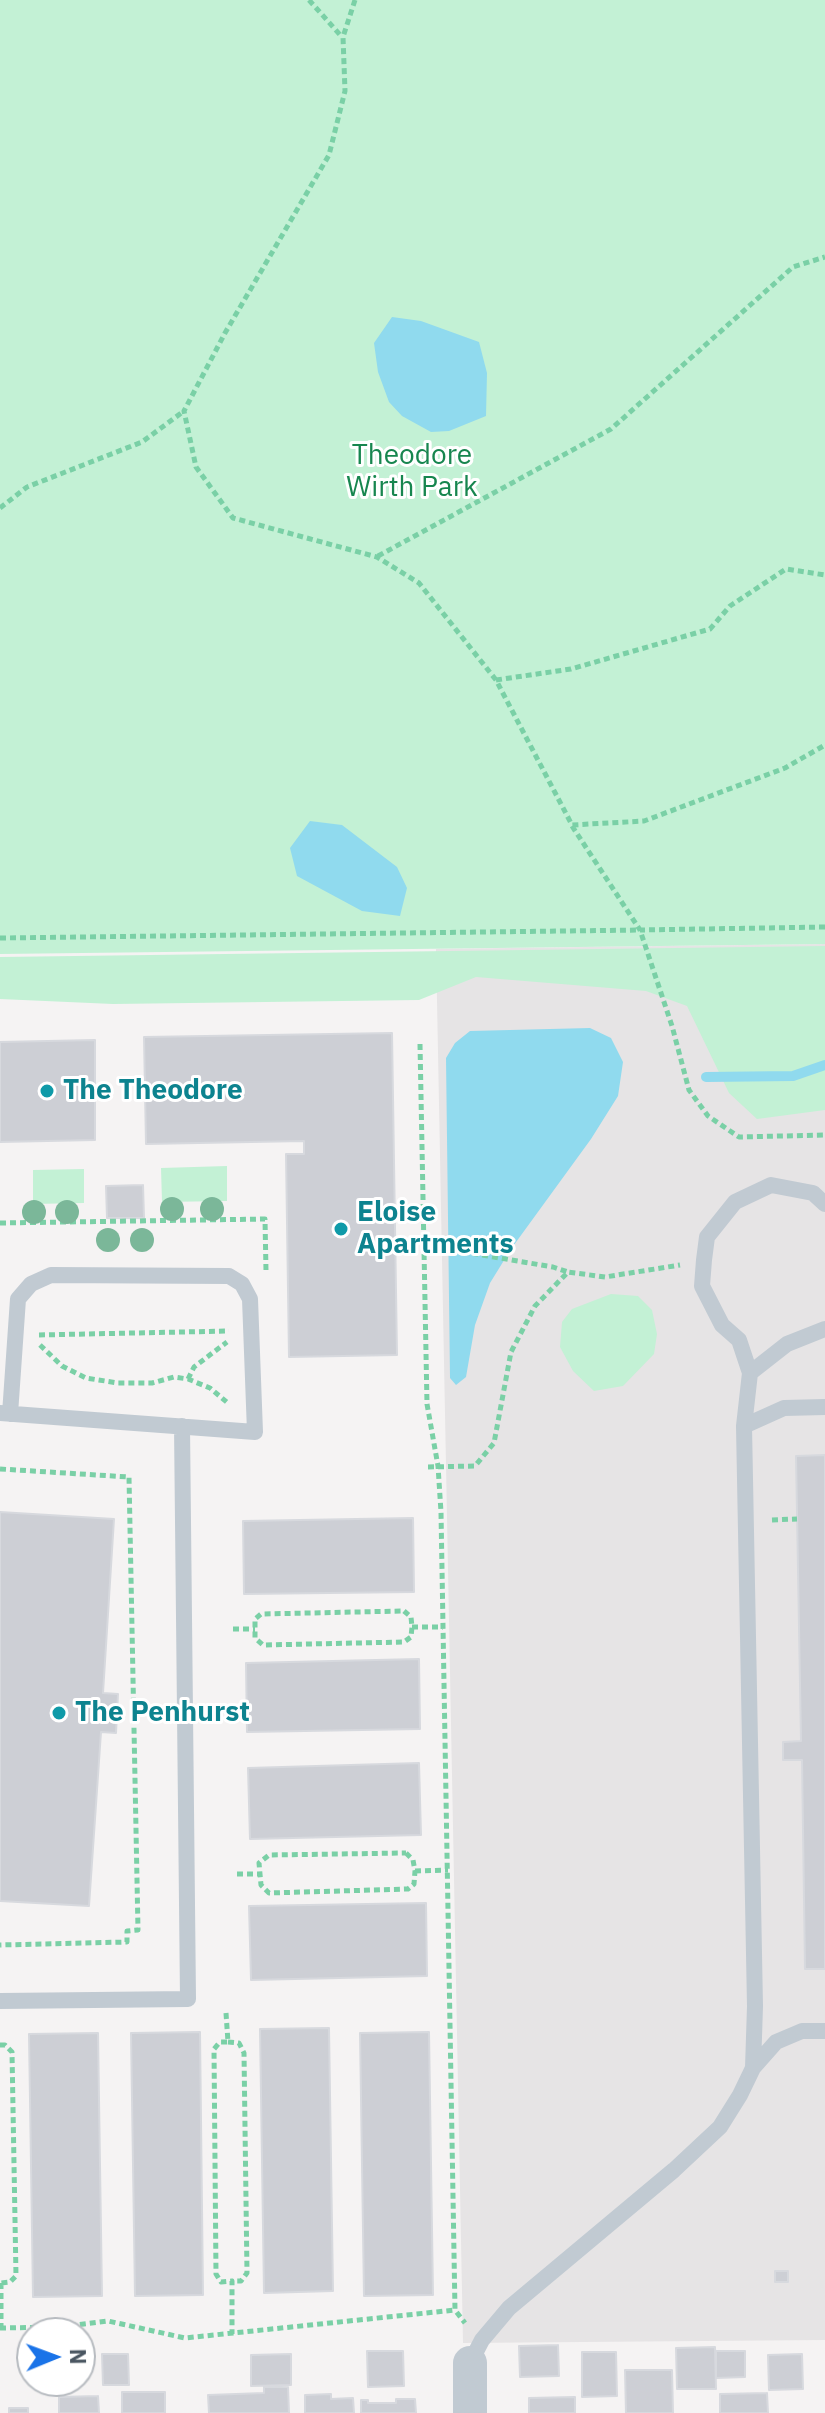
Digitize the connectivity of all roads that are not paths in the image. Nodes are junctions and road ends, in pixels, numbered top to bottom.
1 (825, 1204) edge
2 (825, 1329) edge
3 (750, 1373) junction
4 (825, 1407) edge
5 (5, 1413) edge
6 (182, 1426) junction
7 (744, 1426) junction
8 (0, 2001) edge
9 (825, 2031) edge
10 (753, 2068) junction
11 (470, 2363) joint
12 (470, 2413) edge

1 - 3 lane
2 - 3 lane
3 - 7 lane
4 - 7 lane
5 - 6 lane
5 - 6 lane
6 - 8 lane
7 - 10 lane
9 - 10 lane
10 - 11 lane
11 - 12 street

